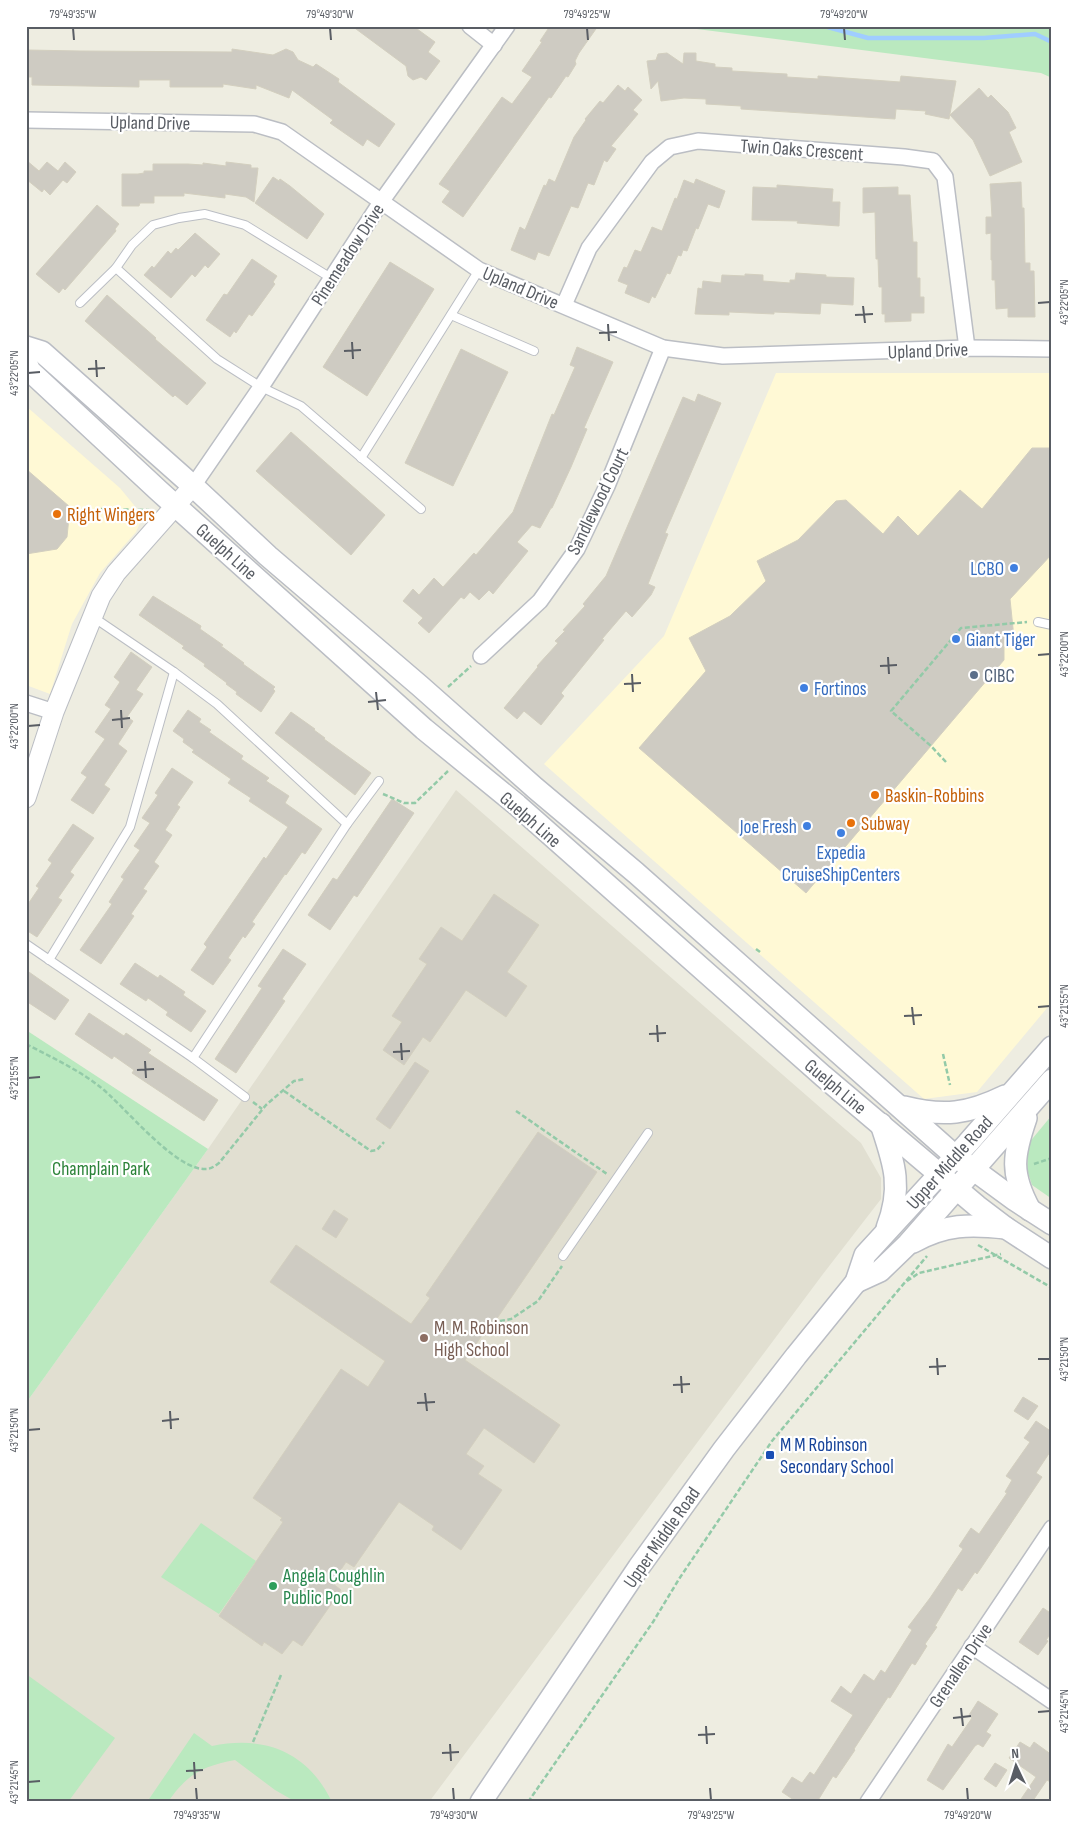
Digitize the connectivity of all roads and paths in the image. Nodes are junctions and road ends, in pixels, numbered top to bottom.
1 (470, 26) edge
2 (507, 26) edge
3 (494, 44) junction
4 (26, 120) edge
5 (381, 202) junction
6 (116, 268) junction
7 (479, 270) junction
8 (331, 278) junction
9 (80, 303) dead end
10 (564, 305) junction
11 (451, 315) junction
12 (26, 348) edge
13 (663, 348) junction
14 (967, 348) junction
15 (1052, 350) edge
16 (534, 351) dead end
17 (26, 362) edge
18 (261, 387) junction
19 (362, 458) junction
20 (193, 486) junction
21 (101, 509) dead end
22 (421, 509) dead end
23 (169, 513) junction
24 (92, 616) junction
25 (1038, 622) joint
26 (1052, 625) edge
27 (481, 656) joint
28 (174, 672) junction
29 (448, 687) dead end
30 (26, 703) edge
31 (54, 712) junction
32 (501, 756) junction
33 (946, 762) dead end
34 (449, 770) dead end
35 (483, 778) junction
36 (378, 781) dead end
37 (373, 789) junction
38 (26, 798) edge
39 (347, 824) junction
40 (26, 944) edge
41 (756, 949) dead end
42 (760, 952) dead end
43 (49, 960) junction
44 (26, 1044) edge
45 (1052, 1046) edge
46 (944, 1054) dead end
47 (193, 1058) junction
48 (305, 1079) dead end
49 (1052, 1080) edge
50 (950, 1084) dead end
51 (284, 1091) junction
52 (1012, 1093) junction
53 (246, 1097) dead end
54 (1030, 1106) junction
55 (902, 1107) junction
56 (516, 1110) dead end
57 (881, 1124) junction
58 (648, 1133) dead end
59 (384, 1142) dead end
60 (955, 1156) junction
61 (1052, 1158) edge
62 (1028, 1166) dead end
63 (972, 1170) junction
64 (939, 1174) junction
65 (616, 1180) junction
66 (957, 1189) junction
67 (1030, 1210) junction
68 (1052, 1224) edge
69 (1006, 1228) junction
70 (884, 1233) junction
71 (974, 1243) dead end
72 (908, 1244) junction
73 (932, 1251) dead end
74 (1002, 1254) dead end
75 (996, 1255) junction
76 (564, 1256) joint
77 (1052, 1258) edge
78 (856, 1282) junction
79 (904, 1282) junction
80 (1052, 1288) edge
81 (500, 1321) dead end
82 (1052, 1528) edge
83 (972, 1646) junction
84 (281, 1675) dead end
85 (1052, 1701) edge
86 (253, 1742) dead end
87 (481, 1802) edge
88 (528, 1802) edge
89 (868, 1802) edge

1 - 3 street
2 - 3 street, Pinemeadow Drive
3 - 5 street, Pinemeadow Drive
4 - 5 street, Upland Drive
5 - 7 street, Upland Drive
5 - 8 street, Pinemeadow Drive
6 - 8 lane
6 - 9 lane
6 - 18 lane
7 - 10 street, Upland Drive
7 - 11 lane
8 - 18 street, Pinemeadow Drive
10 - 13 street, Upland Drive
10 - 14 street, Twin Oaks Crescent
11 - 16 lane
11 - 19 lane
12 - 20 main road, Guelph Line
13 - 14 street, Upland Drive
13 - 27 street, Sandlewood Court
14 - 15 street, Upland Drive
17 - 23 main road, Guelph Line
18 - 19 lane
18 - 20 street, Pinemeadow Drive
19 - 22 lane
20 - 23 street
20 - 32 main road, Guelph Line
21 - 23 path
23 - 24 street
23 - 35 main road, Guelph Line
24 - 28 lane
24 - 31 street
25 - 26 lane
25 - 33 path
27 - 29 path
28 - 39 lane
28 - 43 lane
30 - 31 street
31 - 38 street
32 - 35 main road
32 - 55 main road, Guelph Line
34 - 37 path
35 - 57 main road, Guelph Line
36 - 37 lane
37 - 39 lane
39 - 47 lane
40 - 43 lane
41 - 42 path
43 - 47 lane
44 - 51 path
45 - 52 main road, Upper Middle Road
46 - 50 path
47 - 53 lane
48 - 51 path
49 - 54 main road, Upper Middle Road
51 - 59 path
52 - 55 main road
52 - 60 main road, Upper Middle Road
54 - 63 main road, Upper Middle Road
54 - 67 main road
55 - 60 main road, Guelph Line
56 - 65 path
57 - 64 main road, Guelph Line
57 - 70 main road
58 - 65 lane
60 - 63 main road, Guelph Line
60 - 64 main road, Upper Middle Road
61 - 62 path
63 - 66 main road, Upper Middle Road
63 - 67 main road, Guelph Line
64 - 66 main road, Guelph Line
64 - 70 main road, Upper Middle Road
65 - 76 lane
66 - 69 main road, Guelph Line
66 - 72 main road, Upper Middle Road
67 - 68 main road, Guelph Line
69 - 72 main road
69 - 77 main road, Guelph Line
70 - 78 main road, Upper Middle Road
71 - 75 path
72 - 78 main road, Upper Middle Road
73 - 79 path
74 - 75 path
75 - 79 path
75 - 80 path
76 - 81 path
78 - 87 main road, Upper Middle Road
79 - 88 path
82 - 83 street, Grenallen Drive
83 - 85 street
83 - 89 street, Grenallen Drive
84 - 86 path

